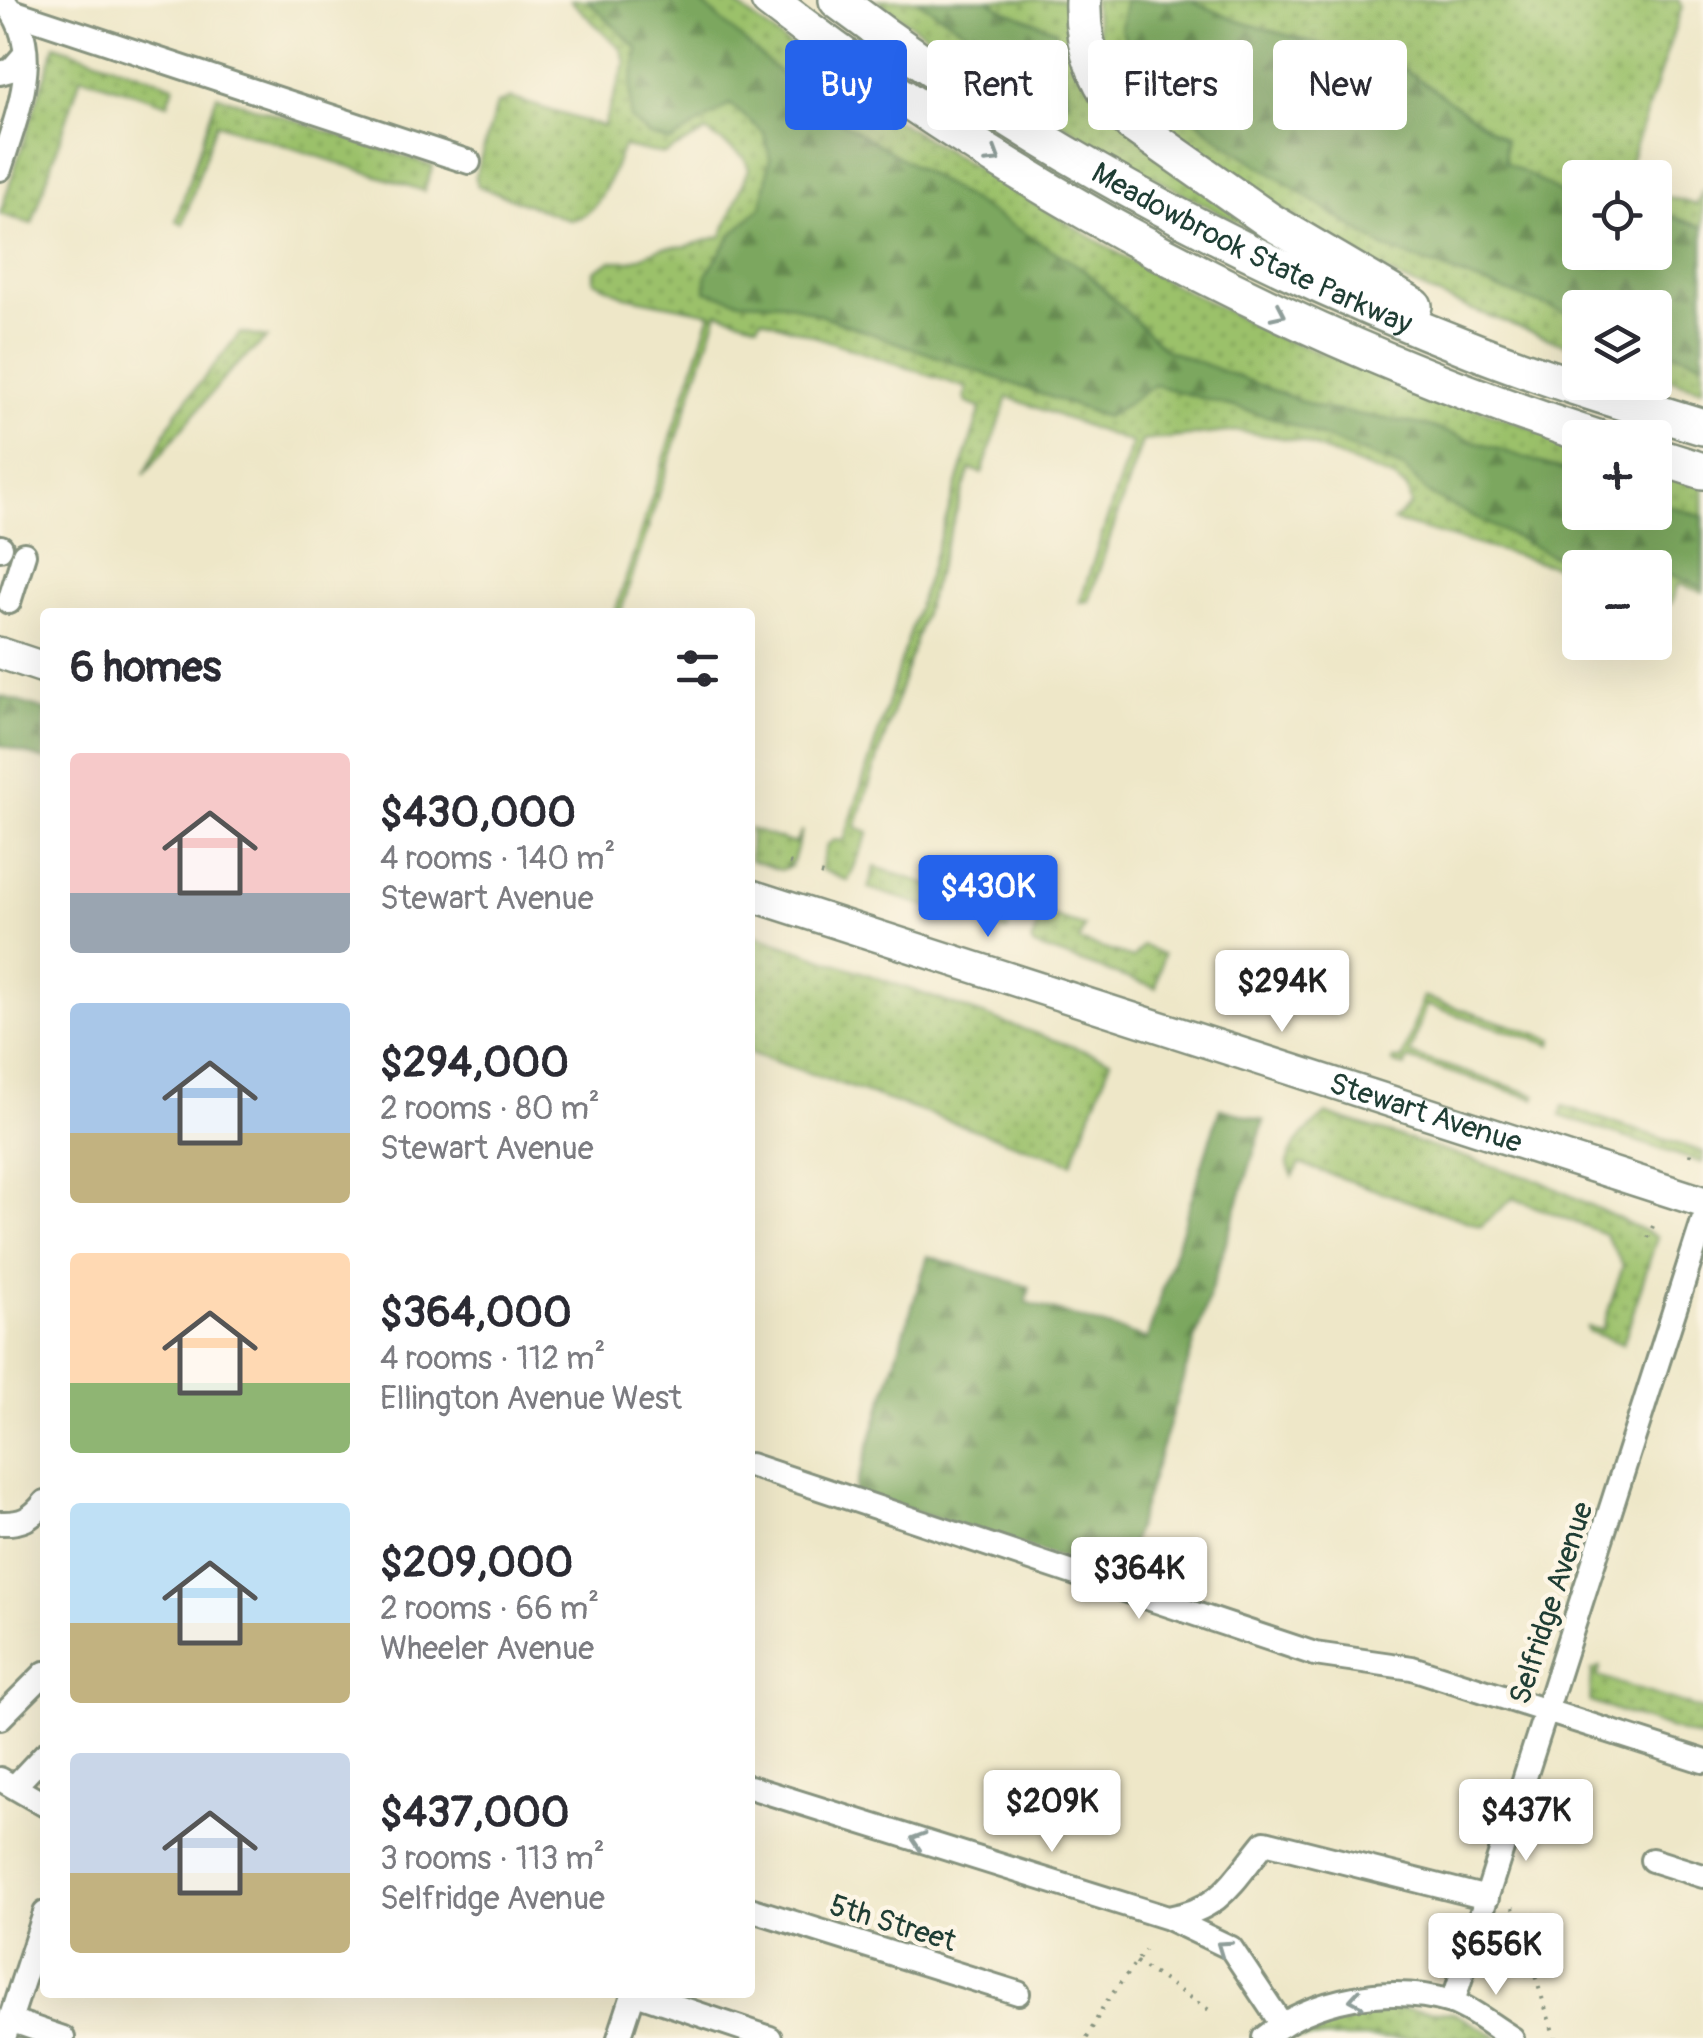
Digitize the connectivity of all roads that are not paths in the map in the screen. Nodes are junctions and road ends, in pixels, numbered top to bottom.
1 (769, 0) edge
2 (837, 0) edge
3 (1083, 0) edge
4 (8, 6) edge
5 (25, 54) junction
6 (0, 73) edge
7 (469, 162) dead end
8 (0, 168) edge
9 (1518, 366) junction
10 (1562, 425) edge
11 (1703, 428) edge
12 (1672, 461) edge
13 (1703, 471) edge
14 (0, 547) edge
15 (11, 603) edge
16 (0, 654) edge
17 (40, 666) edge
18 (755, 897) edge
19 (1703, 1202) edge
20 (1703, 1222) edge
21 (755, 1467) edge
22 (40, 1508) edge
23 (0, 1523) edge
24 (40, 1678) edge
25 (1548, 1710) junction
26 (0, 1718) edge
27 (40, 1758) edge
28 (1703, 1761) edge
29 (8, 1783) edge
30 (755, 1789) edge
31 (40, 1802) edge
32 (1652, 1860) dead end
33 (1703, 1876) edge
34 (1488, 1898) junction
35 (755, 1911) edge
36 (1168, 1918) junction
37 (40, 1928) edge
38 (1018, 1993) dead end
39 (631, 1998) edge
40 (648, 1998) edge
41 (1453, 2002) junction
42 (1272, 2031) edge
43 (4, 2032) edge
44 (765, 2037) edge
45 (64, 2038) edge
46 (619, 2038) edge
47 (1512, 2038) edge

1 -> 10 highway, Meadowbrook State Parkway
2 - 9 highway, Meadowbrook State Parkway
3 - 9 highway
4 - 5 street
4 - 7 street
5 - 6 street
5 - 8 street
9 - 11 highway, Meadowbrook State Parkway
12 - 13 highway
14 - 15 street
16 - 17 main road
18 - 19 main road, Stewart Avenue
20 - 25 street, Selfridge Avenue
21 - 25 street
22 - 23 street
24 - 26 street
25 - 28 street
25 - 34 street, Selfridge Avenue
27 - 29 street
29 - 31 street
36 -> 30 street
32 - 33 street
34 - 36 street
34 - 41 street, Selfridge Avenue
35 - 38 street, 5th Street
42 -> 36 street
37 - 43 street
39 - 46 street
40 - 44 street
41 -> 42 street
41 - 47 street
43 - 45 street

